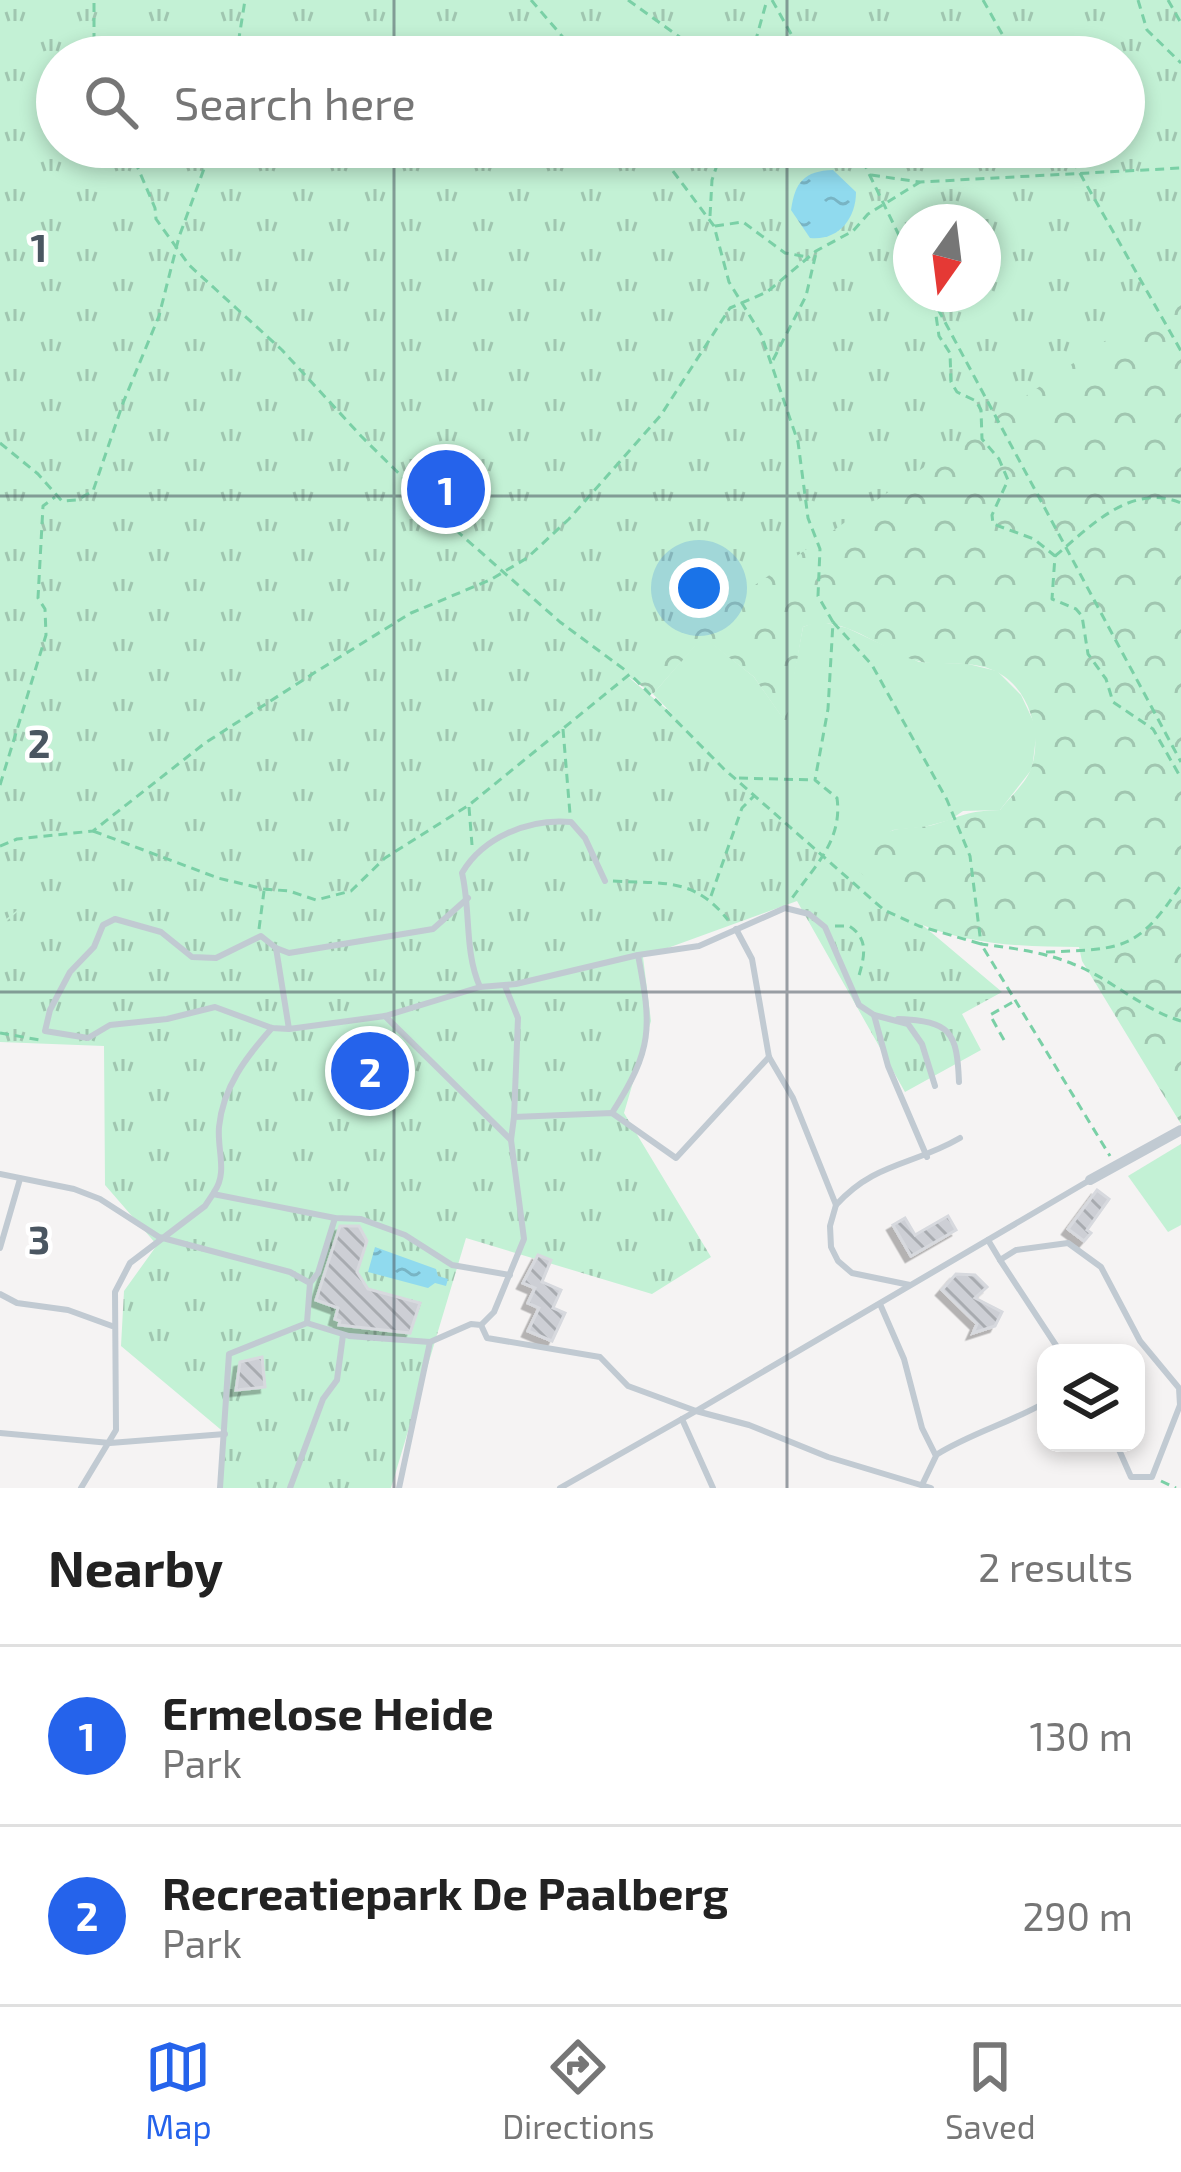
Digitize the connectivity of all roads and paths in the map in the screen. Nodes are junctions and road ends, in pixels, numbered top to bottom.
1 (94, 0) edge
2 (245, 0) edge
3 (531, 0) edge
4 (628, 0) edge
5 (769, 0) edge
6 (983, 0) edge
7 (1138, 0) edge
8 (1168, 0) edge
9 (1181, 23) edge
10 (94, 36) edge
11 (239, 36) edge
12 (562, 36) edge
13 (678, 36) edge
14 (758, 36) edge
15 (792, 36) edge
16 (1003, 36) edge
17 (1181, 63) edge
18 (137, 168) edge
19 (204, 168) edge
20 (671, 168) edge
21 (716, 168) edge
22 (867, 168) edge
23 (1077, 168) edge
24 (1181, 168) edge
25 (1079, 172) junction
26 (871, 175) junction
27 (920, 182) junction
28 (882, 206) junction
29 (710, 218) junction
30 (714, 226) junction
31 (893, 226) edge
32 (176, 247) junction
33 (816, 251) junction
34 (810, 257) junction
35 (743, 302) junction
36 (935, 312) edge
37 (939, 312) edge
38 (1181, 351) edge
39 (772, 361) junction
40 (0, 443) edge
41 (56, 496) junction
42 (1181, 503) edge
43 (1066, 547) junction
44 (1055, 556) junction
45 (503, 572) junction
46 (832, 622) junction
47 (630, 674) junction
48 (562, 729) junction
49 (1181, 762) edge
50 (1181, 778) edge
51 (736, 779) junction
52 (815, 780) junction
53 (0, 785) edge
54 (754, 796) junction
55 (469, 806) junction
56 (571, 822) junction
57 (93, 831) junction
58 (0, 845) edge
59 (473, 854) junction
60 (823, 857) junction
61 (605, 881) joint
62 (1181, 886) edge
63 (264, 889) junction
64 (468, 898) junction
65 (711, 898) junction
66 (785, 908) junction
67 (825, 927) junction
68 (736, 929) junction
69 (261, 936) junction
70 (981, 944) junction
71 (276, 948) junction
72 (1039, 952) junction
73 (638, 955) junction
74 (505, 986) junction
75 (480, 987) junction
76 (854, 992) junction
77 (1014, 1001) junction
78 (874, 1015) junction
79 (385, 1016) junction
80 (898, 1019) junction
81 (1181, 1022) edge
82 (272, 1028) junction
83 (289, 1029) junction
84 (45, 1031) junction
85 (0, 1033) edge
86 (1004, 1040) dead end
87 (769, 1057) junction
88 (959, 1082) dead end
89 (935, 1086) dead end
90 (612, 1113) junction
91 (514, 1117) junction
92 (1181, 1130) edge
93 (960, 1138) dead end
94 (511, 1140) junction
95 (927, 1157) junction
96 (1116, 1166) junction
97 (0, 1174) edge
98 (20, 1179) junction
99 (1090, 1180) joint
100 (213, 1194) junction
101 (836, 1205) junction
102 (335, 1218) junction
103 (159, 1238) junction
104 (988, 1240) junction
105 (0, 1248) edge
106 (1000, 1260) junction
107 (510, 1275) junction
108 (310, 1283) junction
109 (910, 1286) junction
110 (0, 1294) edge
111 (880, 1304) junction
112 (307, 1323) junction
113 (481, 1325) junction
114 (112, 1326) junction
115 (343, 1334) junction
116 (430, 1342) junction
117 (1055, 1344) edge
118 (1037, 1407) edge
119 (1180, 1407) edge
120 (696, 1411) junction
121 (682, 1419) junction
122 (0, 1433) edge
123 (225, 1434) junction
124 (110, 1443) junction
125 (1120, 1452) edge
126 (936, 1456) junction
127 (1152, 1477) junction
128 (1139, 1478) junction
129 (927, 1486) edge
130 (81, 1488) edge
131 (220, 1488) edge
132 (290, 1488) edge
133 (399, 1488) edge
134 (560, 1488) edge
135 (713, 1488) edge
136 (1135, 1488) edge
137 (1176, 1488) edge

1 - 10 path
2 - 11 path
3 - 12 path
4 - 13 path
5 - 14 path
5 - 15 path
6 - 16 path
7 - 17 path
8 - 9 path
18 - 32 path
19 - 32 path
20 - 29 path
21 - 29 path
22 - 26 path
23 - 25 path
24 - 25 path
25 - 27 path
25 - 38 path
26 - 27 path
26 - 28 path
27 - 28 path
28 - 31 path
28 - 33 path
29 - 30 path
30 - 34 path
30 - 35 path
32 - 41 path
32 - 45 path
33 - 34 path
33 - 39 path
34 - 35 path
35 - 39 path
35 - 45 path
36 - 44 path
37 - 43 path
39 - 46 path
40 - 41 path
41 - 53 path
42 - 43 path
43 - 44 path
43 - 49 path
44 - 50 path
45 - 47 path
45 - 57 path
46 - 52 path
46 - 70 path
47 - 48 path
47 - 51 path
48 - 55 path
48 - 56 path
51 - 52 path
51 - 54 path
52 - 60 path
54 - 60 path
54 - 65 path
55 - 59 path
55 - 63 path
56 - 59 lane
56 - 61 lane
57 - 58 path
57 - 63 path
59 - 64 lane
60 - 66 path
60 - 70 path
61 - 65 path
62 - 72 path
63 - 69 path
64 - 71 lane
64 - 75 lane
65 - 68 path
66 - 67 lane
66 - 68 lane
67 - 76 lane
67 - 76 path
68 - 73 lane
68 - 87 lane
69 - 71 lane
69 - 84 lane
70 - 72 path
70 - 77 path
71 - 83 lane
72 - 81 path
73 - 74 lane
73 - 90 lane
74 - 75 lane
74 - 91 lane
75 - 79 lane
76 - 78 lane
77 - 86 path
77 - 96 path
78 - 80 lane
78 - 95 lane
79 - 83 lane
79 - 94 lane
80 - 88 lane
80 - 89 lane
82 - 83 lane
82 - 84 lane
82 - 100 lane
84 - 85 path
87 - 90 lane
87 - 101 lane
90 - 91 lane
91 - 94 lane
92 - 96 street
93 - 95 lane
94 - 107 lane
95 - 101 lane
96 - 99 street
97 - 98 lane
98 - 103 lane
98 - 105 lane
99 - 104 lane
100 - 102 lane
100 - 103 lane
101 - 109 lane
102 - 107 lane
102 - 108 lane
103 - 108 lane
103 - 114 lane
104 - 106 lane
104 - 109 lane
106 - 117 lane
106 - 119 lane
107 - 113 lane
108 - 112 lane
109 - 111 lane
110 - 114 lane
111 - 120 lane
111 - 126 lane
112 - 115 lane
112 - 123 lane
113 - 116 lane
113 - 120 lane
114 - 124 lane
115 - 116 lane
115 - 132 lane
116 - 133 lane
118 - 126 lane
119 - 127 lane
120 - 121 lane
120 - 129 lane
121 - 134 lane
121 - 135 lane
122 - 124 lane
123 - 124 lane
123 - 131 lane
124 - 130 lane
125 - 128 lane
126 - 129 lane
127 - 128 lane
127 - 137 path
128 - 136 lane

